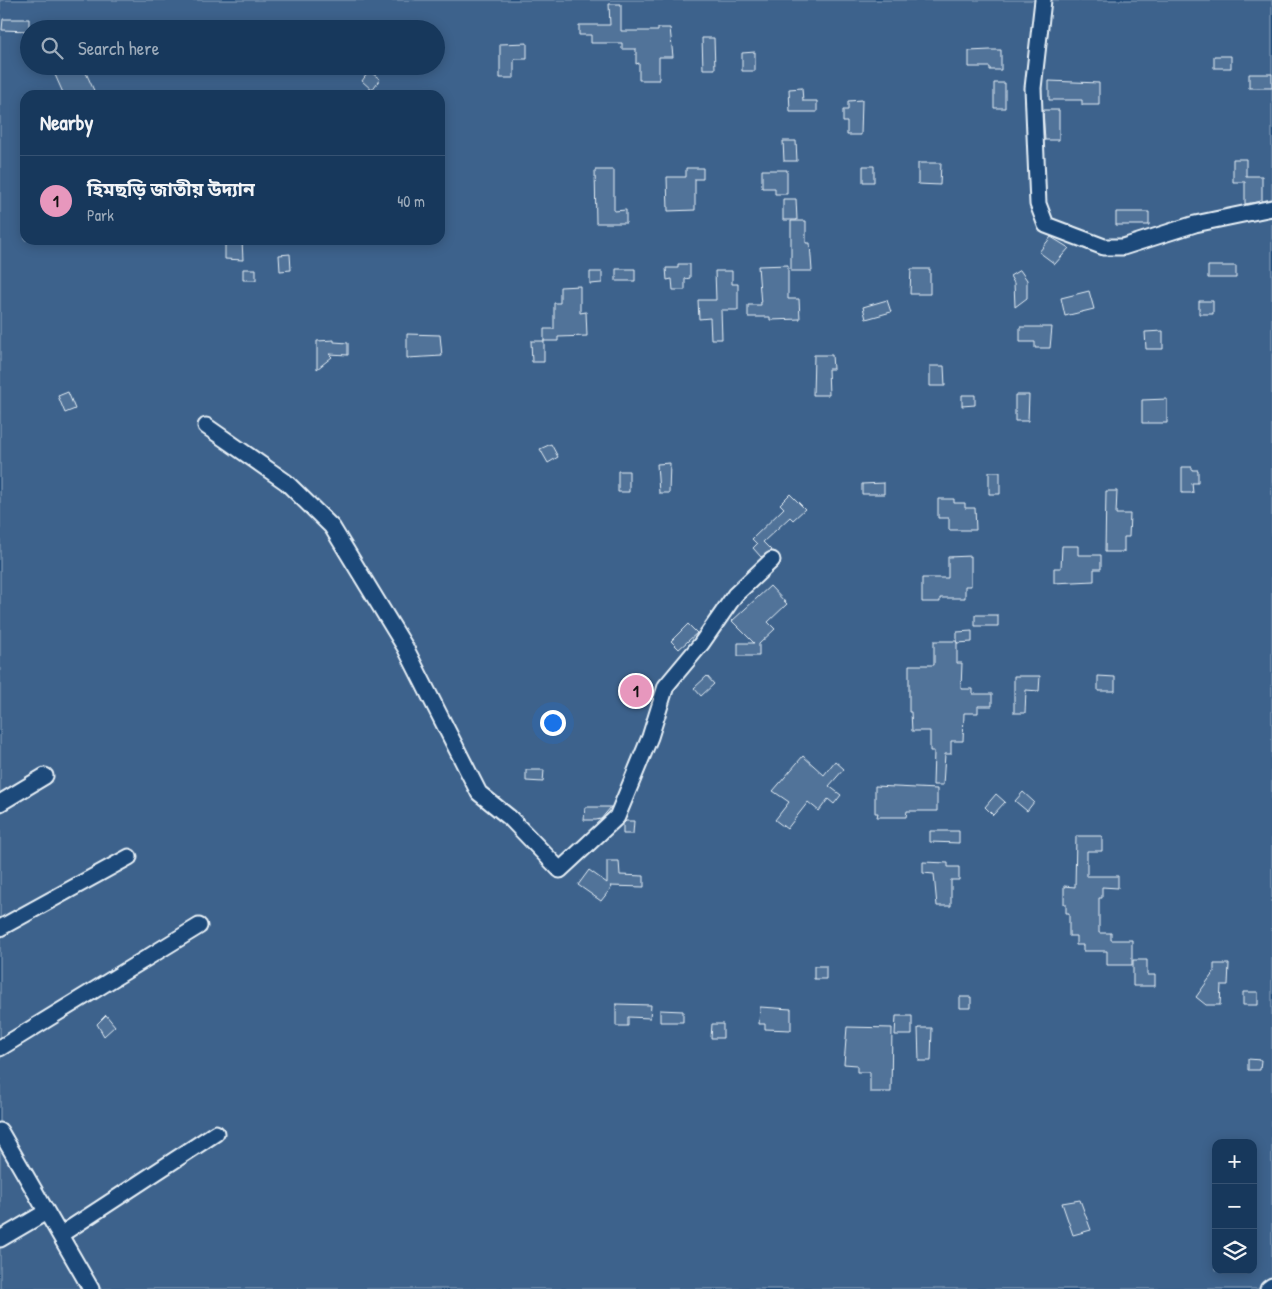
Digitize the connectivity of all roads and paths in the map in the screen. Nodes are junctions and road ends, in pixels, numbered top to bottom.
1 (1043, 0) edge
2 (1272, 208) edge
3 (206, 426) dead end
4 (772, 560) dead end
5 (46, 776) dead end
6 (0, 803) edge
7 (129, 857) dead end
8 (199, 926) dead end
9 (0, 928) edge
10 (0, 1048) edge
11 (0, 1131) edge
12 (216, 1133) dead end
13 (46, 1212) junction
14 (60, 1235) junction
15 (0, 1239) edge
16 (1272, 1286) edge
17 (91, 1289) edge
18 (1268, 1289) edge

1 - 2 street
3 - 4 street
5 - 6 street
7 - 9 street
8 - 10 street
11 - 13 street
12 - 14 street
13 - 14 street
13 - 15 street
14 - 17 street
16 - 18 street

